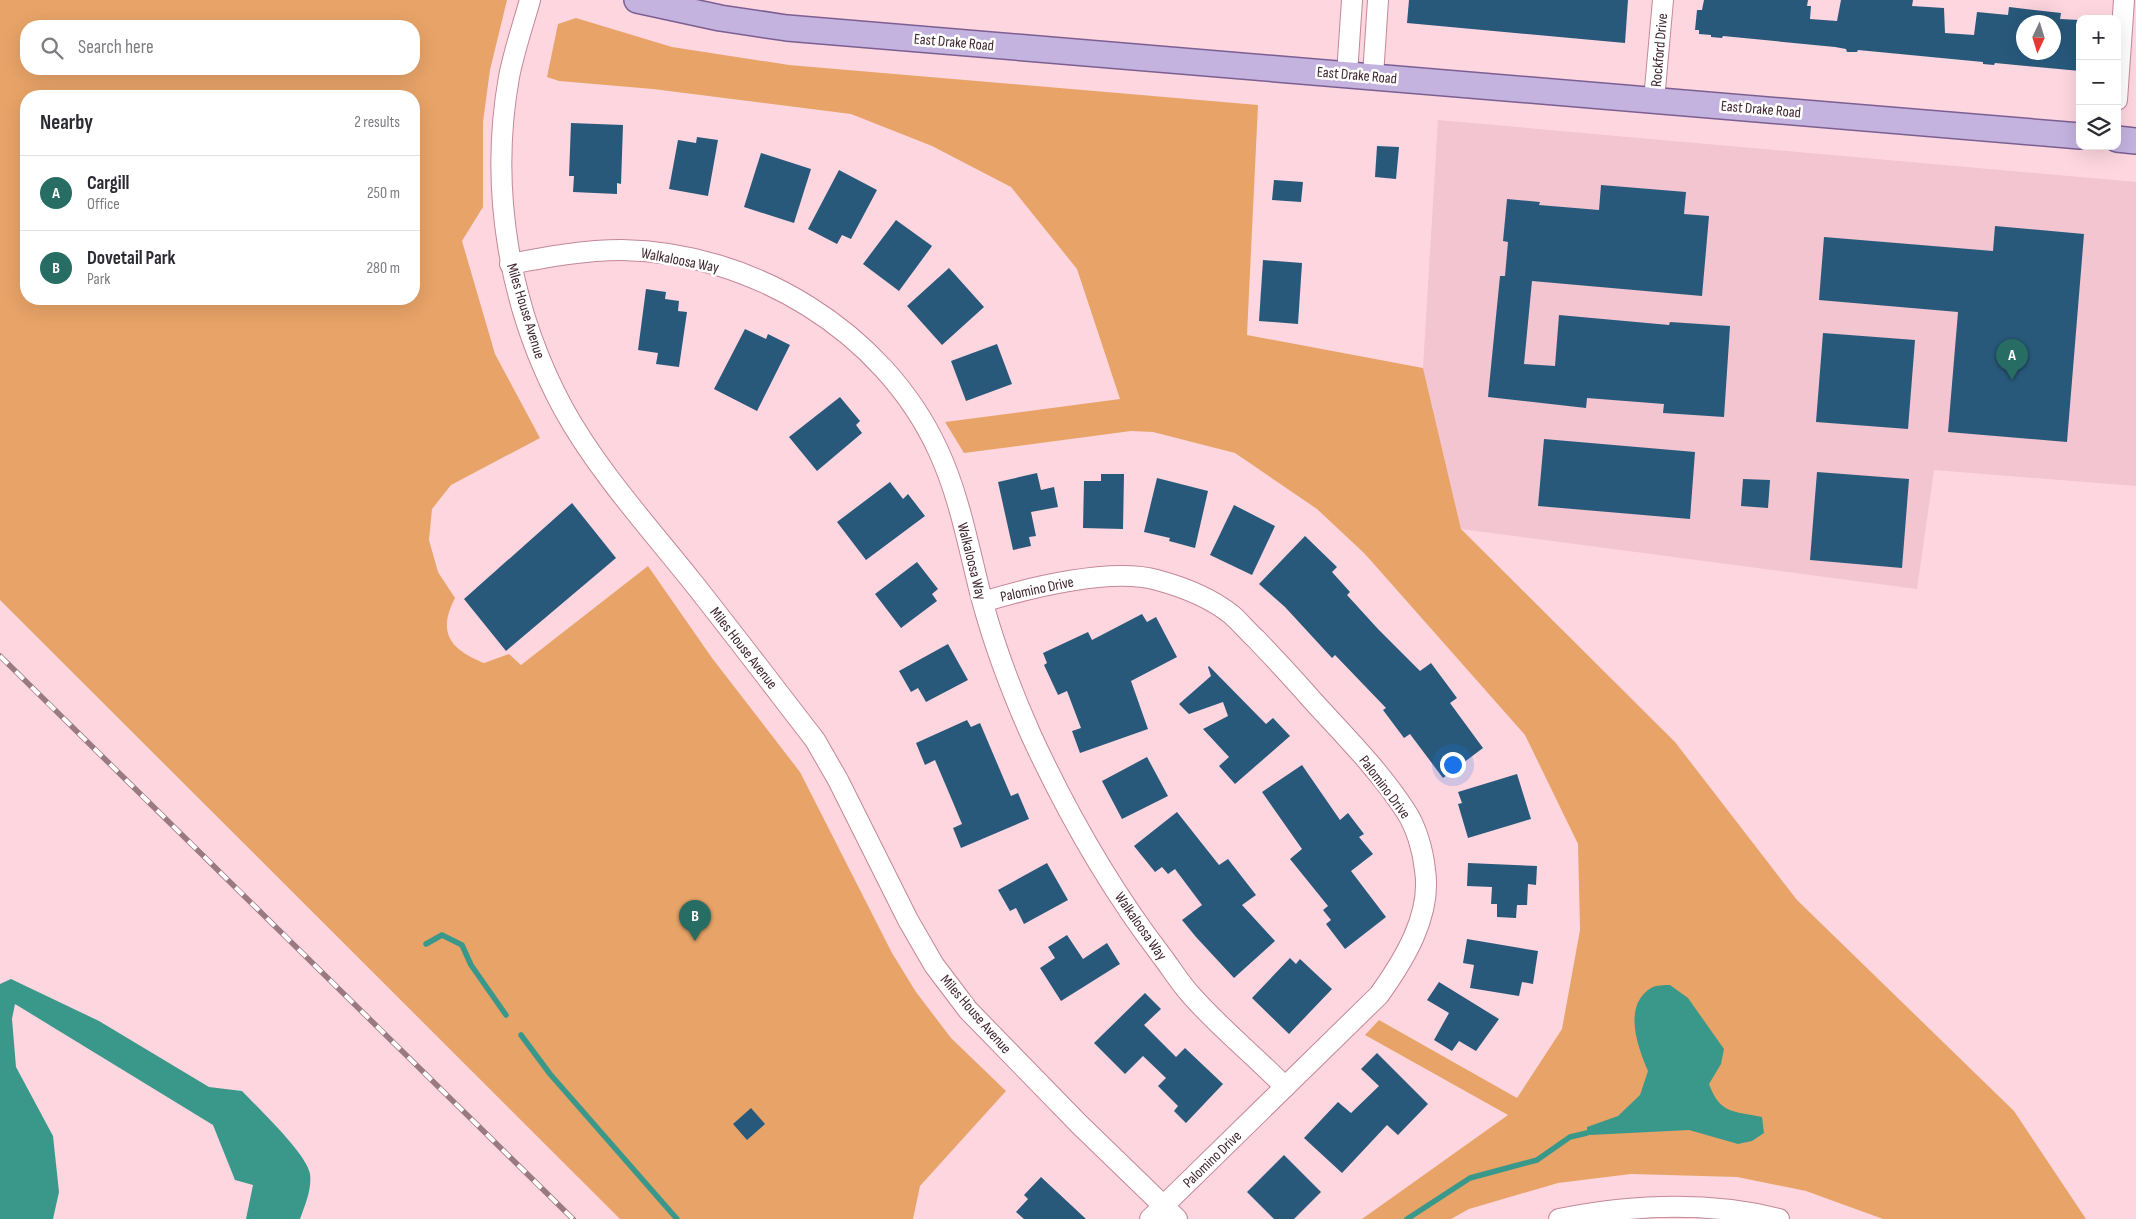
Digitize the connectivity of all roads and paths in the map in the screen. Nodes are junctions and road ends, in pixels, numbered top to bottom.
1 (530, 0) edge
2 (637, 0) edge
3 (1352, 0) edge
4 (1378, 0) edge
5 (1663, 0) edge
6 (2124, 0) edge
7 (2120, 60) edge
8 (1347, 74) junction
9 (1373, 76) junction
10 (1654, 100) junction
11 (2076, 136) edge
12 (2121, 139) edge
13 (2136, 141) edge
14 (510, 264) junction
15 (983, 602) junction
16 (1286, 1087) junction
17 (1164, 1215) edge
18 (1559, 1219) edge
19 (1779, 1219) edge

1 - 14 street, Miles House Avenue
2 - 8 main road, East Drake Road
3 - 8 street
4 - 9 street
5 - 10 street, Rockford Drive
6 - 7 street
8 - 9 main road, East Drake Road
9 - 10 main road, East Drake Road
10 - 11 main road, East Drake Road
12 - 13 main road
14 - 15 street, Walkaloosa Way
14 - 17 street, Miles House Avenue
15 - 16 street, Walkaloosa Way
15 - 16 street, Palomino Drive
16 - 17 street, Palomino Drive
18 - 19 street

